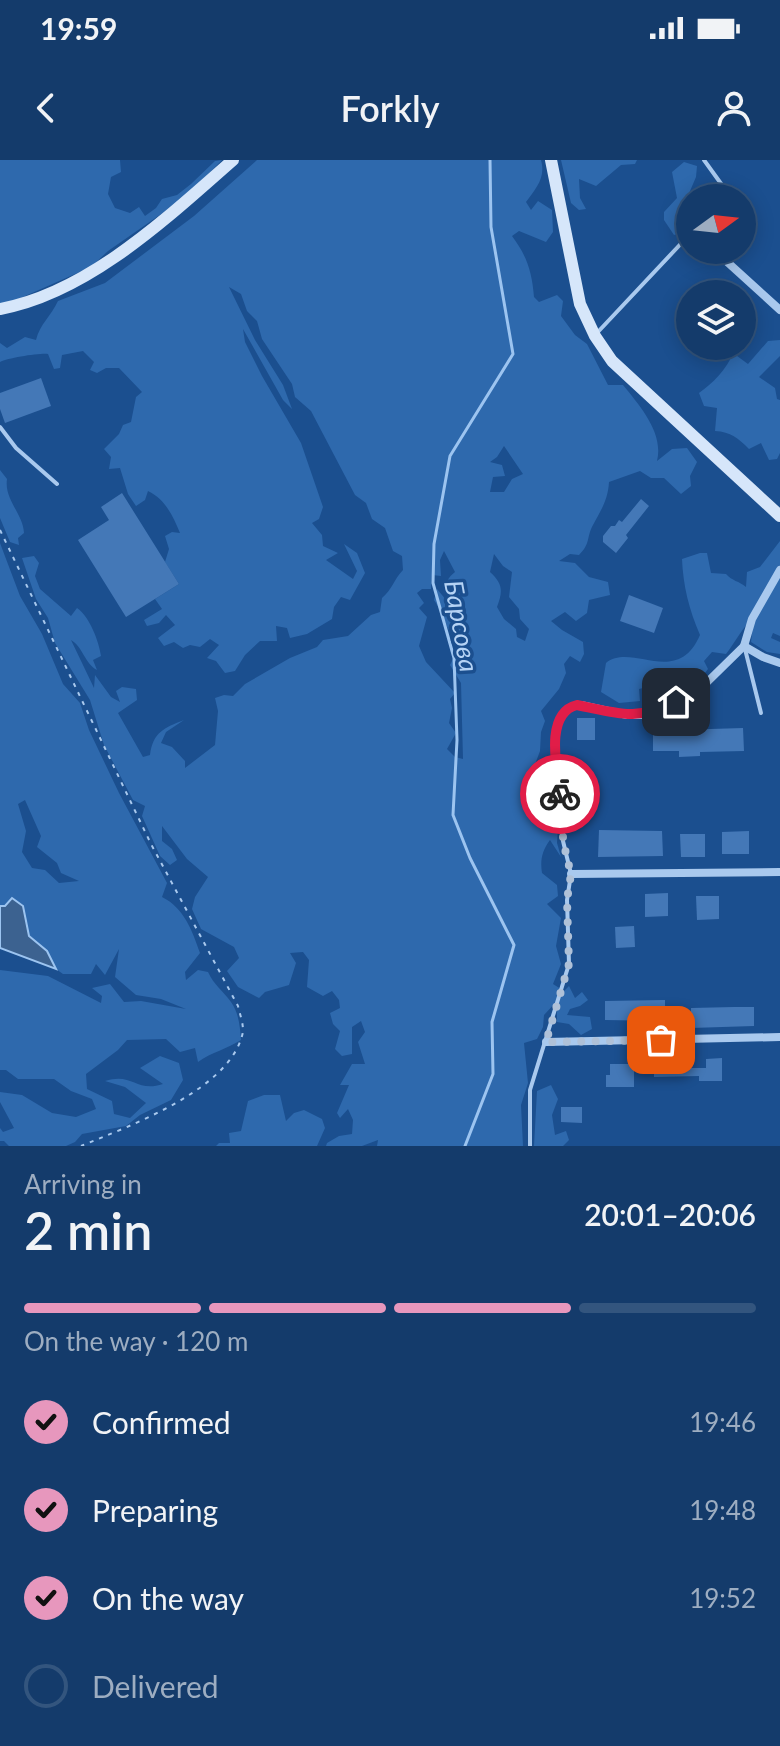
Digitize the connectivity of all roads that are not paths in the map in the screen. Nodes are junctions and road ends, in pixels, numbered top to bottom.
1 (233, 160) edge
2 (551, 160) edge
3 (704, 160) edge
4 (721, 184) edge
5 (676, 249) edge
6 (729, 264) edge
7 (0, 309) edge
8 (780, 310) edge
9 (595, 336) junction
10 (0, 427) edge
11 (57, 484) dead end
12 (780, 516) edge
13 (780, 570) edge
14 (744, 646) junction
15 (780, 663) edge
16 (581, 705) joint
17 (761, 713) dead end
18 (780, 872) edge
19 (571, 874) junction
20 (780, 1037) edge
21 (546, 1042) junction
22 (530, 1146) edge

1 - 7 street
2 - 9 street
3 - 4 lane
5 - 9 lane
6 - 8 street
9 - 12 street
10 - 11 lane
13 - 14 street
14 - 15 street
14 - 16 street
14 - 17 lane
16 - 19 lane
18 - 19 street
19 - 21 lane
20 - 21 street
21 - 22 lane

